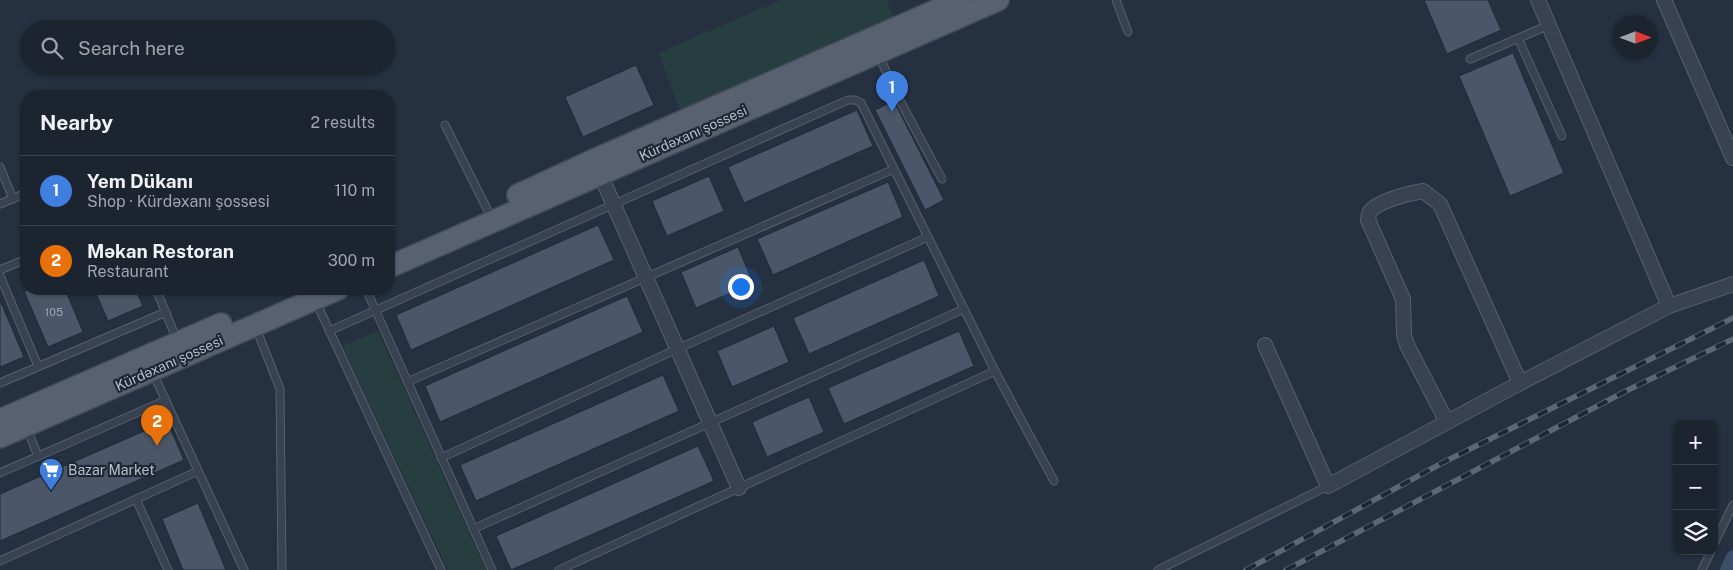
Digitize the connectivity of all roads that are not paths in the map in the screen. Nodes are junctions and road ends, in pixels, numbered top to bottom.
1 (960, 0) edge
2 (998, 0) edge
3 (1116, 0) edge
4 (1538, 0) edge
5 (1664, 0) edge
6 (1549, 25) junction
7 (1128, 32) dead end
8 (1518, 38) junction
9 (877, 52) junction
10 (1470, 59) dead end
11 (445, 125) dead end
12 (1562, 136) dead end
13 (1733, 158) edge
14 (0, 167) edge
15 (597, 167) junction
16 (894, 169) junction
17 (942, 180) dead end
18 (20, 196) edge
19 (13, 199) junction
20 (0, 204) edge
21 (614, 204) junction
22 (487, 209) junction
23 (928, 237) junction
24 (395, 248) edge
25 (20, 262) edge
26 (395, 263) edge
27 (0, 270) edge
28 (0, 276) edge
29 (646, 276) junction
30 (1733, 284) edge
31 (159, 295) edge
32 (305, 295) edge
33 (306, 295) edge
34 (309, 295) edge
35 (368, 295) edge
36 (1669, 306) junction
37 (964, 309) junction
38 (374, 310) junction
39 (166, 312) junction
40 (255, 325) junction
41 (329, 331) junction
42 (178, 342) junction
43 (1265, 345) dead end
44 (678, 348) junction
45 (38, 366) junction
46 (152, 370) junction
47 (995, 371) junction
48 (407, 382) junction
49 (0, 383) edge
50 (1520, 383) junction
51 (166, 400) junction
52 (0, 420) edge
53 (710, 422) junction
54 (1447, 422) junction
55 (26, 426) junction
56 (0, 437) edge
57 (38, 456) junction
58 (441, 458) junction
59 (198, 471) junction
60 (0, 473) edge
61 (1054, 481) dead end
62 (1328, 486) junction
63 (739, 488) junction
64 (136, 499) junction
65 (1733, 505) edge
66 (473, 529) junction
67 (1718, 536) edge
68 (1709, 555) edge
69 (0, 561) edge
70 (168, 570) edge
71 (244, 570) edge
72 (282, 570) edge
73 (441, 570) edge
74 (492, 570) edge
75 (559, 570) edge
76 (1158, 570) edge
77 (1702, 570) edge

1 - 15 main road, Kürdəxanı şossesi
2 - 9 main road, Kürdəxanı şossesi
3 - 7 lane
4 - 6 street
5 - 13 street
6 - 8 lane
6 - 36 street
8 - 10 lane
8 - 12 lane
9 - 15 main road, Kürdəxanı şossesi
9 - 17 lane
11 - 22 lane
14 - 19 lane
15 - 21 street
15 - 22 main road, Kürdəxanı şossesi
15 - 26 main road, Kürdəxanı şossesi
16 - 21 lane
16 - 23 lane
16 - 29 lane
18 - 19 lane
19 - 20 lane
21 - 29 street
21 - 38 lane
22 - 24 main road, Kürdəxanı şossesi
23 - 37 lane
23 - 44 lane
25 - 27 lane
28 - 45 lane
29 - 44 street
29 - 48 lane
30 - 36 street
31 - 39 lane
32 - 42 main road, Kürdəxanı şossesi
33 - 40 main road, Kürdəxanı şossesi
34 - 41 lane
35 - 38 lane
36 - 50 street
37 - 47 lane
37 - 53 lane
38 - 41 lane
38 - 48 lane
39 - 42 lane
39 - 45 lane
40 - 46 main road, Kürdəxanı şossesi
40 - 72 lane
41 - 73 lane
42 - 52 main road, Kürdəxanı şossesi
43 - 62 street
44 - 53 street
44 - 58 lane
45 - 49 lane
46 - 51 lane
46 - 55 main road, Kürdəxanı şossesi
47 - 61 lane
47 - 63 lane
48 - 58 lane
50 - 54 street
50 - 54 street
51 - 57 lane
51 - 59 lane
53 - 63 street
53 - 66 lane
54 - 62 street
55 - 56 main road, Kürdəxanı şossesi
55 - 57 lane
57 - 60 lane
58 - 66 lane
59 - 64 lane
59 - 71 lane
62 - 76 lane
63 - 75 lane
64 - 69 lane
64 - 70 lane
65 - 67 lane
66 - 74 lane
68 - 77 lane

